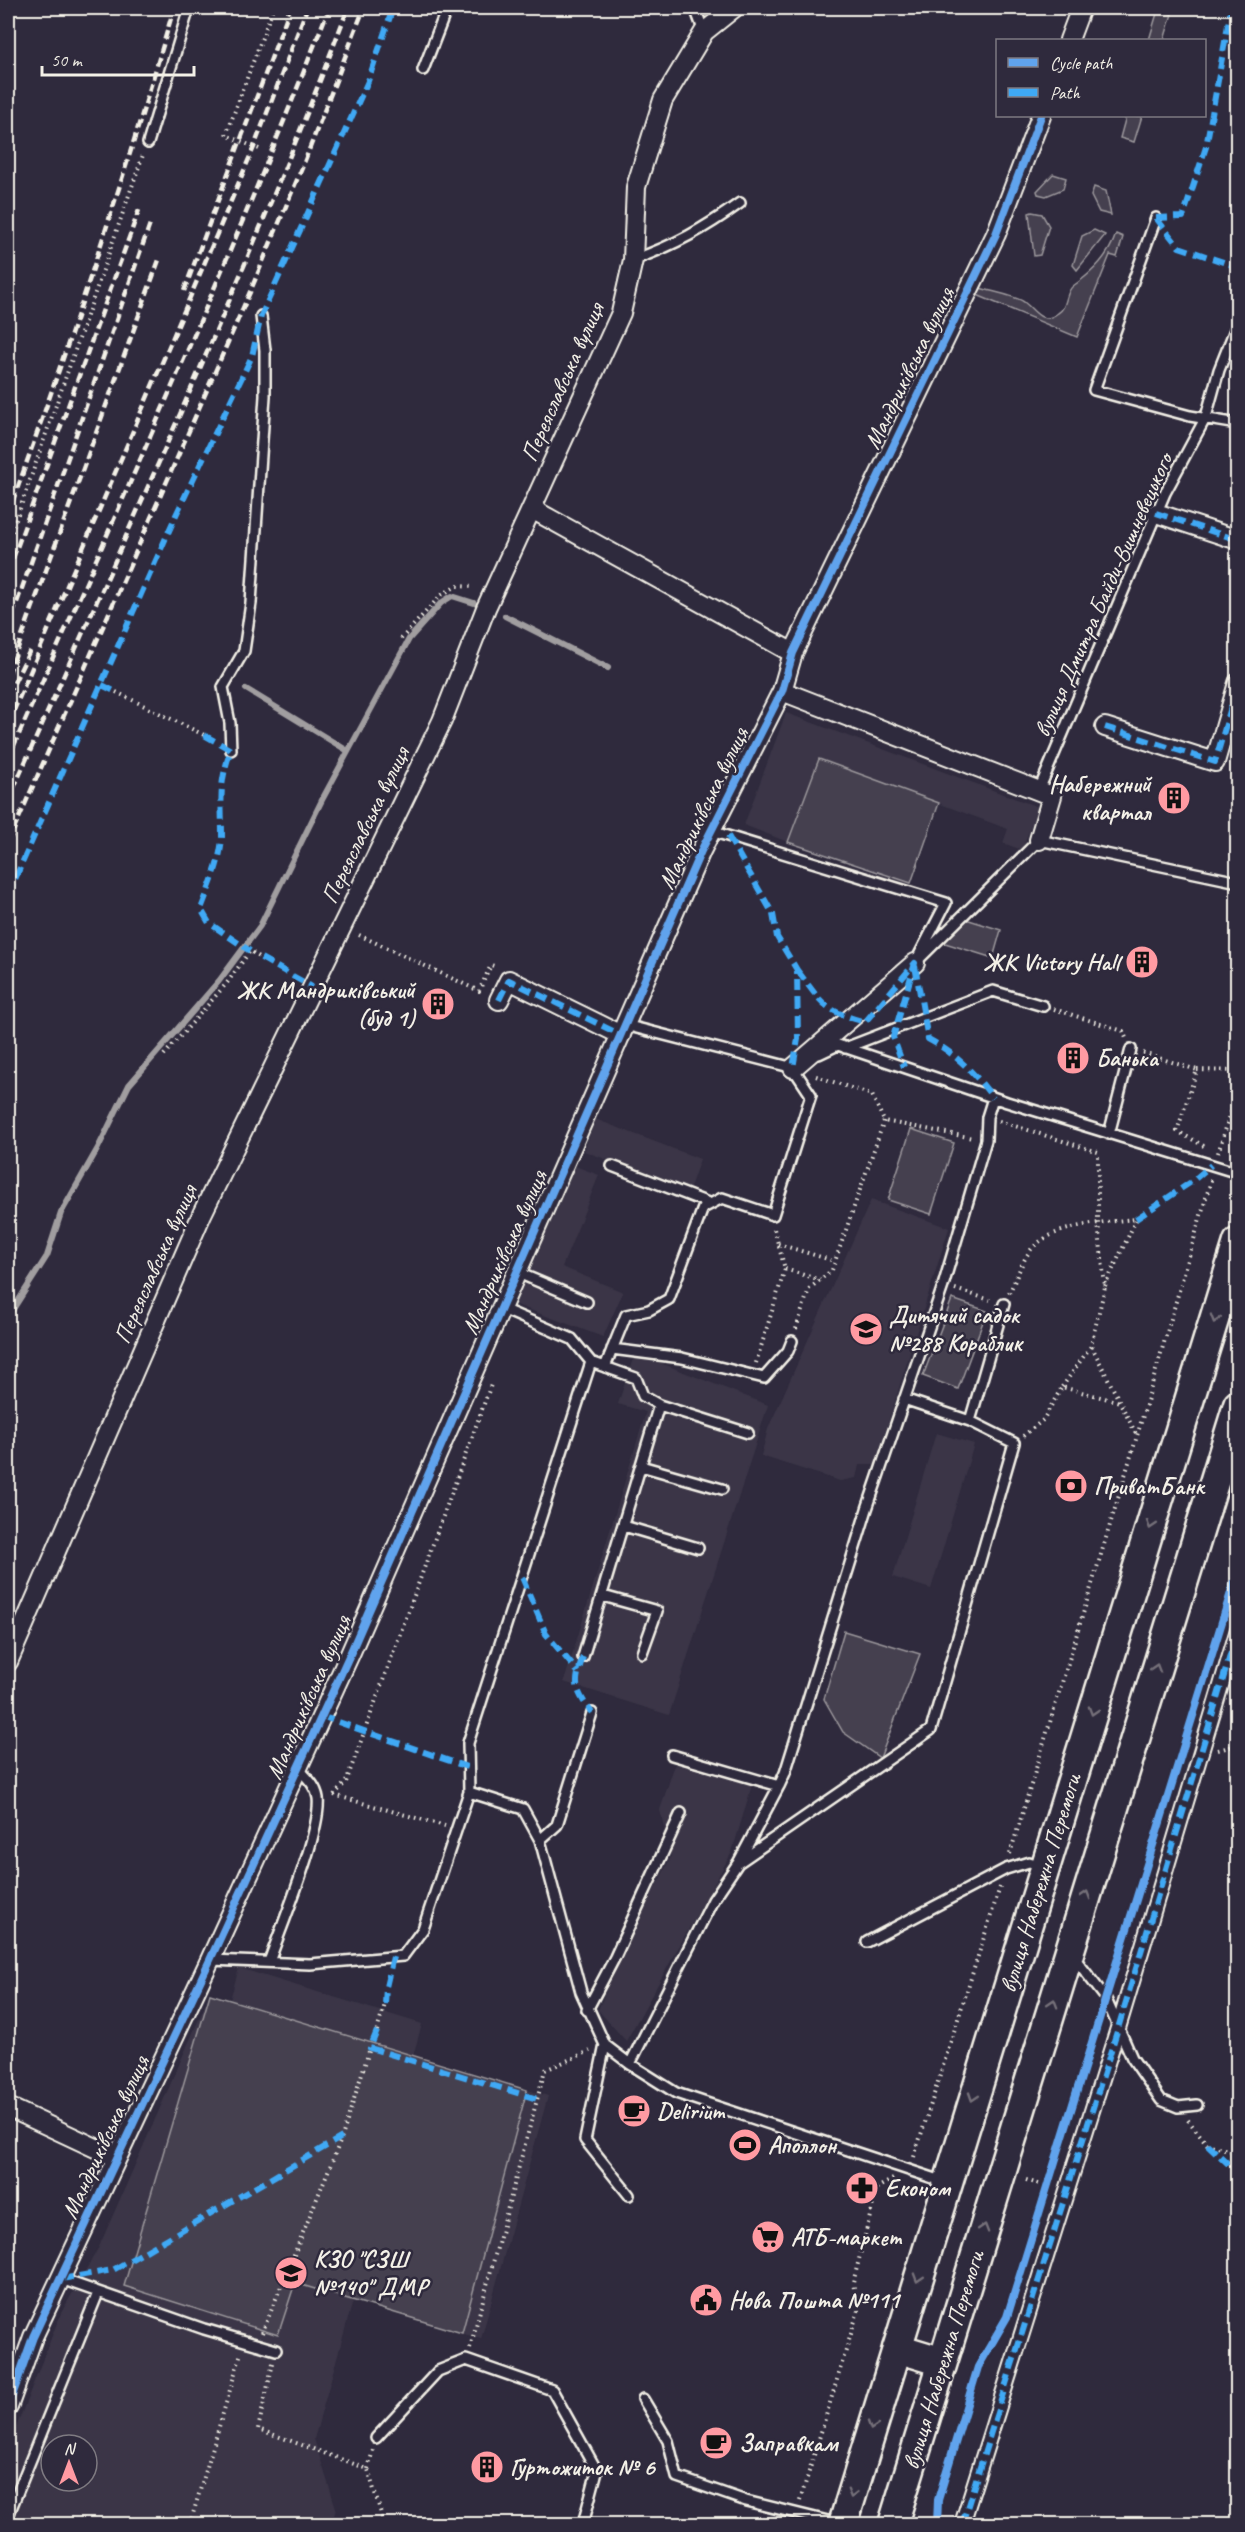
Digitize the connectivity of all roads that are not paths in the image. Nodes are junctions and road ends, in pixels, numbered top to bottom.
1 (189, 8) edge
2 (447, 8) edge
3 (695, 8) edge
4 (734, 8) edge
5 (1081, 8) edge
6 (704, 32) junction
7 (1069, 39) edge
8 (423, 70) dead end
9 (1041, 117) edge
10 (148, 143) road end
11 (740, 203) dead end
12 (1156, 218) dead end
13 (633, 260) junction
14 (261, 316) dead end
15 (1238, 322) edge
16 (1234, 341) edge
17 (1206, 417) junction
18 (1238, 424) edge
19 (532, 509) junction
20 (1156, 513) junction
21 (1238, 540) edge
22 (793, 653) junction
23 (1238, 683) edge
24 (782, 691) junction
25 (1105, 727) dead end
26 (231, 750) dead end
27 (1039, 790) junction
28 (711, 831) junction
29 (1039, 840) junction
30 (1238, 882) edge
31 (915, 963) junction
32 (499, 1000) dead end
33 (1043, 1006) road end
34 (623, 1030) junction
35 (1131, 1049) road end
36 (793, 1068) junction
37 (993, 1098) junction
38 (1109, 1134) junction
39 (612, 1166) dead end
40 (1238, 1173) edge
41 (711, 1204) junction
42 (1238, 1242) edge
43 (516, 1272) junction
44 (587, 1302) dead end
45 (1004, 1304) road end
46 (500, 1308) junction
47 (792, 1341) road end
48 (612, 1349) junction
49 (591, 1362) junction
50 (605, 1367) junction
51 (904, 1399) junction
52 (659, 1405) junction
53 (1238, 1405) edge
54 (970, 1421) junction
55 (748, 1433) dead end
56 (641, 1466) junction
57 (722, 1489) dead end
58 (624, 1526) junction
59 (698, 1548) dead end
60 (603, 1596) junction
61 (1238, 1629) edge
62 (642, 1653) dead end
63 (583, 1657) dead end
64 (8, 1662) edge
65 (592, 1713) dead end
66 (672, 1755) dead end
67 (298, 1768) junction
68 (779, 1786) junction
69 (469, 1792) junction
70 (681, 1813) dead end
71 (540, 1840) junction
72 (738, 1863) junction
73 (1045, 1866) junction
74 (867, 1942) dead end
75 (1069, 1951) junction
76 (210, 1960) junction
77 (269, 1962) junction
78 (587, 2010) junction
79 (1119, 2025) junction
80 (605, 2045) junction
81 (630, 2064) junction
82 (1197, 2105) dead end
83 (8, 2107) edge
84 (117, 2158) junction
85 (947, 2182) junction
86 (629, 2196) dead end
87 (61, 2279) junction
88 (98, 2293) junction
89 (897, 2348) junction
90 (276, 2350) road end
91 (15, 2362) edge
92 (943, 2362) junction
93 (643, 2399) dead end
94 (8, 2407) edge
95 (376, 2438) dead end
96 (8, 2516) edge
97 (583, 2524) edge
98 (842, 2524) edge
99 (893, 2524) edge
100 (962, 2524) edge

1 - 10 lane
2 - 8 lane
3 - 6 lane
4 - 6 street, Переяславська вулиця
5 - 7 street
6 - 13 street, Переяславська вулиця
9 - 22 street, Мандриківська вулиця
11 - 13 lane
12 - 17 lane
13 - 19 street, Переяславська вулиця
14 - 26 lane
15 - 16 lane, вулиця Дмитра Байди-Вишневецького
16 - 17 lane, вулиця Дмитра Байди-Вишневецького
17 - 18 lane
17 - 20 lane, вулиця Дмитра Байди-Вишневецького
19 - 22 street
19 - 64 street, Переяславська вулиця
20 - 21 street
20 - 27 lane, вулиця Дмитра Байди-Вишневецького
22 - 24 street, Мандриківська вулиця
23 - 25 street
24 - 27 street
24 - 28 street, Мандриківська вулиця
27 - 29 street
28 - 31 lane
28 - 34 street, Мандриківська вулиця
29 - 30 lane
29 - 31 lane
31 - 36 lane
32 - 34 street
33 - 36 lane
34 - 36 lane
34 - 43 street, Мандриківська вулиця
35 - 38 lane
36 - 37 lane
36 - 41 lane
37 - 38 lane
37 - 51 lane
38 - 40 lane
39 - 41 lane
41 - 48 lane
42 -> 73 main road, вулиця Набережна Перемоги
43 - 44 lane
43 - 46 street, Мандриківська вулиця
45 - 54 lane
46 - 49 lane
46 - 67 street, Мандриківська вулиця
47 - 48 lane
48 - 50 lane
49 - 50 lane
49 - 69 lane
50 - 52 lane
51 - 54 lane
51 - 68 lane
52 - 55 lane
52 - 56 lane
75 -> 53 main road, вулиця Набережна Перемоги
54 - 72 lane
56 - 57 lane
56 - 58 lane
58 - 59 lane
58 - 60 lane
60 - 62 lane
60 - 63 lane
61 - 79 street
65 - 71 lane
66 - 68 lane
67 - 76 street, Мандриківська вулиця
67 - 77 lane
68 - 72 lane
69 - 71 lane
69 - 77 lane
70 - 78 lane
71 - 78 lane
72 - 81 lane
73 - 74 lane
73 -> 85 main road, вулиця Набережна Перемоги
75 - 79 lane
92 -> 75 main road, вулиця Набережна Перемоги
76 - 77 lane
76 - 84 street, Мандриківська вулиця
78 - 80 lane
79 - 82 lane
79 - 100 street
80 - 81 lane
80 - 86 lane
81 - 85 lane
83 - 84 street
84 - 87 street, Мандриківська вулиця
85 -> 89 main road, вулиця Набережна Перемоги
87 - 88 lane
87 - 91 street, Мандриківська вулиця
88 - 90 lane
88 - 96 lane
89 - 92 main road
89 -> 98 main road, вулиця Набережна Перемоги
91 - 94 street, Мандриківська вулиця
92 - 99 main road, вулиця Набережна Перемоги
93 - 98 lane
95 - 97 lane

